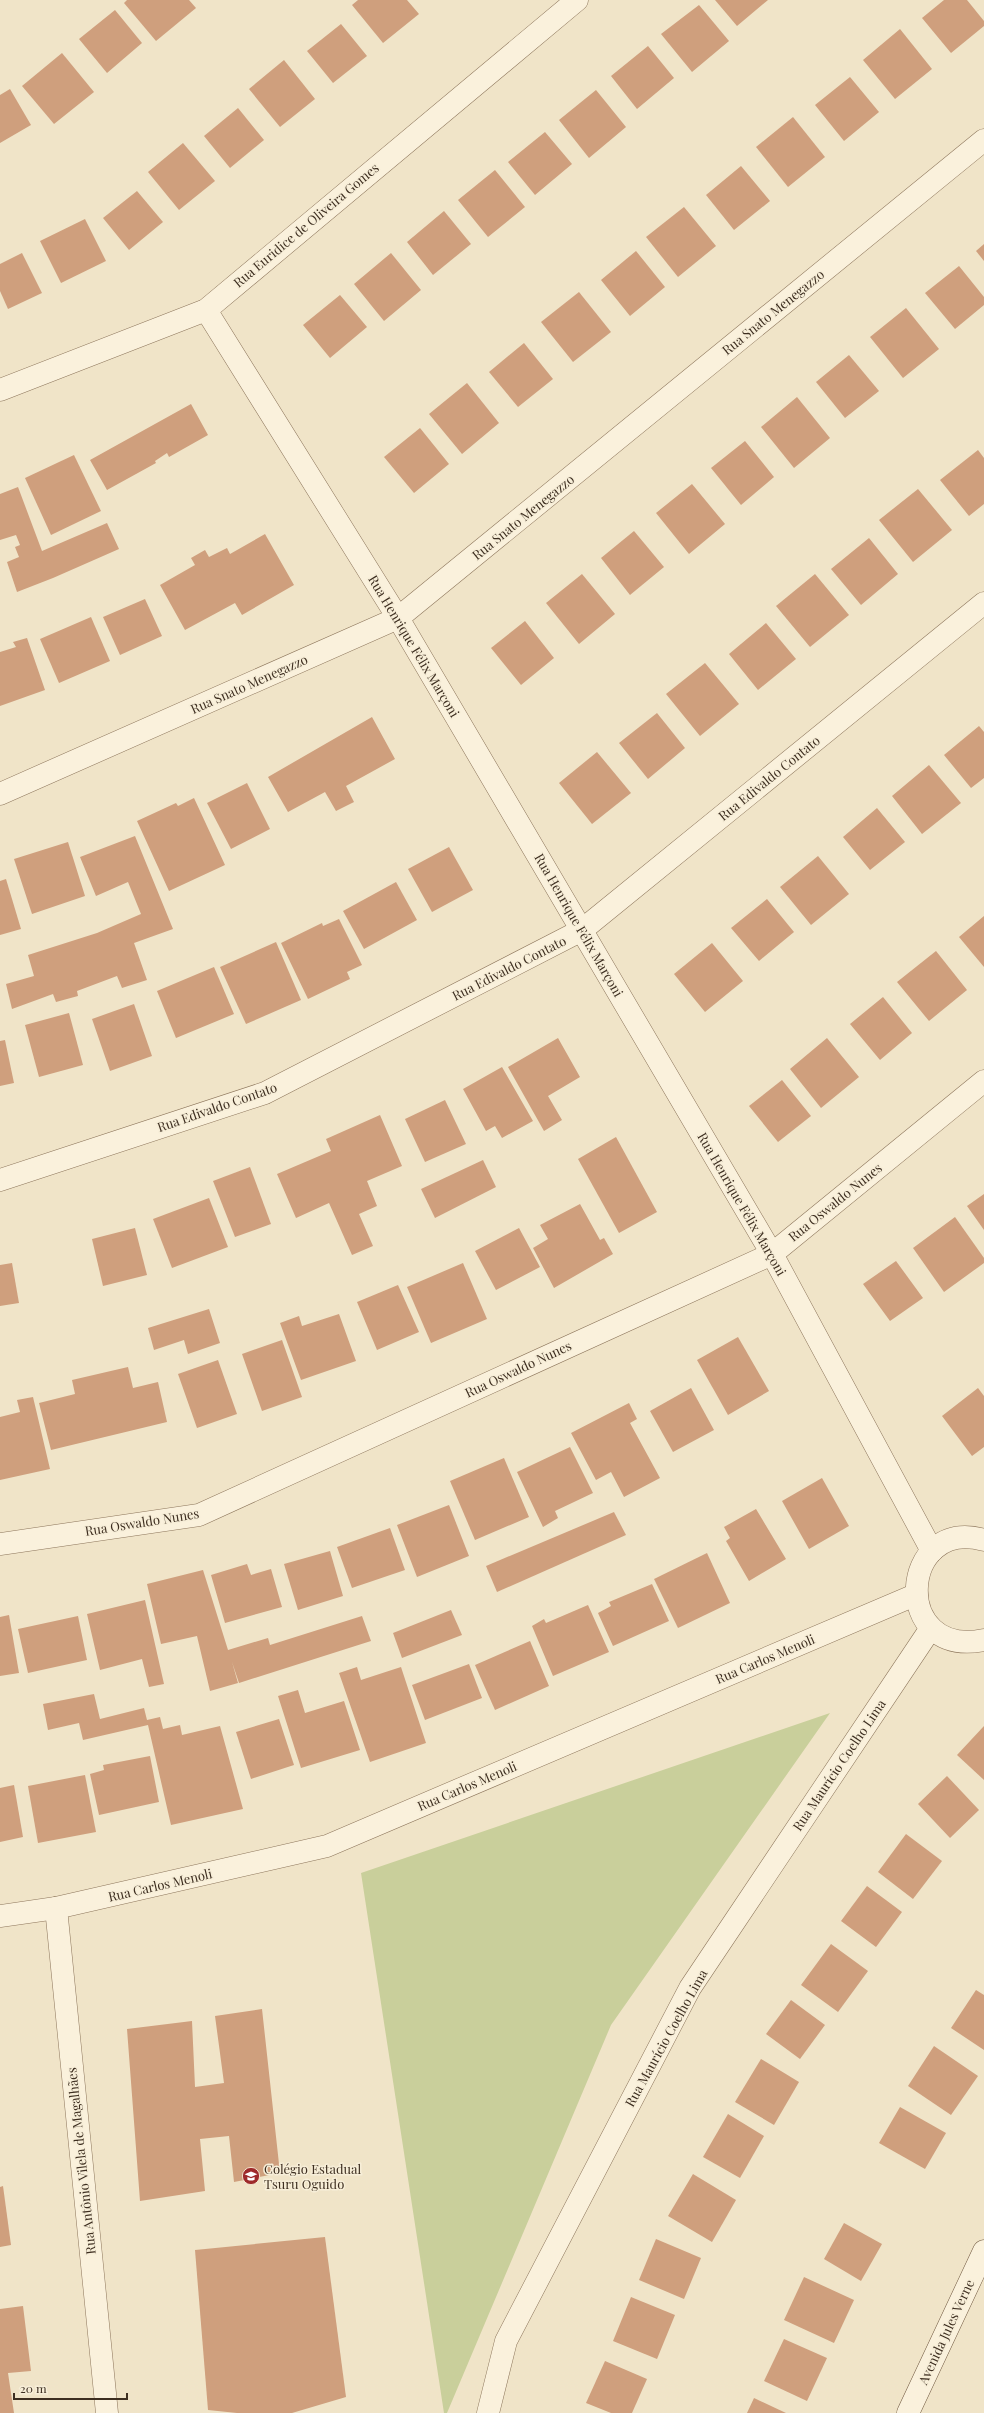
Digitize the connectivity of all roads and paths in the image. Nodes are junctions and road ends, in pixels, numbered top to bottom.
1 (577, 0) edge
2 (984, 140) edge
3 (206, 310) junction
4 (0, 390) edge
5 (984, 603) edge
6 (398, 618) junction
7 (0, 794) edge
8 (582, 930) junction
9 (984, 1081) edge
10 (0, 1180) edge
11 (772, 1254) junction
12 (984, 1540) edge
13 (0, 1544) edge
14 (932, 1551) junction
15 (915, 1595) junction
16 (931, 1628) junction
17 (984, 1640) edge
18 (56, 1908) junction
19 (0, 1916) edge
20 (984, 2251) edge
21 (107, 2413) edge
22 (488, 2413) edge
23 (908, 2413) edge

1 - 3 street, Rua Euridice de Oliveira Gomes
2 - 6 street, Rua Snato Menegazzo
3 - 4 street, Rua Euridice de Oliveira Gomes
3 - 6 street, Rua Henrique Félix Marçoni
5 - 8 street, Rua Edivaldo Contato
6 - 7 street, Rua Snato Menegazzo
6 - 8 street, Rua Henrique Félix Marçoni
8 - 10 street, Rua Edivaldo Contato
8 - 11 street, Rua Henrique Félix Marçoni
9 - 11 street, Rua Oswaldo Nunes
11 - 13 street, Rua Oswaldo Nunes
11 - 14 street, Rua Henrique Félix Marçoni
12 - 14 street
14 - 15 street
15 - 16 street
15 - 18 street, Rua Carlos Menoli
16 - 17 street
16 - 22 street, Rua Maurício Coelho Lima
18 - 19 street, Rua Carlos Menoli
18 - 21 street, Rua Antônio Vilela de Magalhães
20 - 23 street, Avenida Jules Verne

